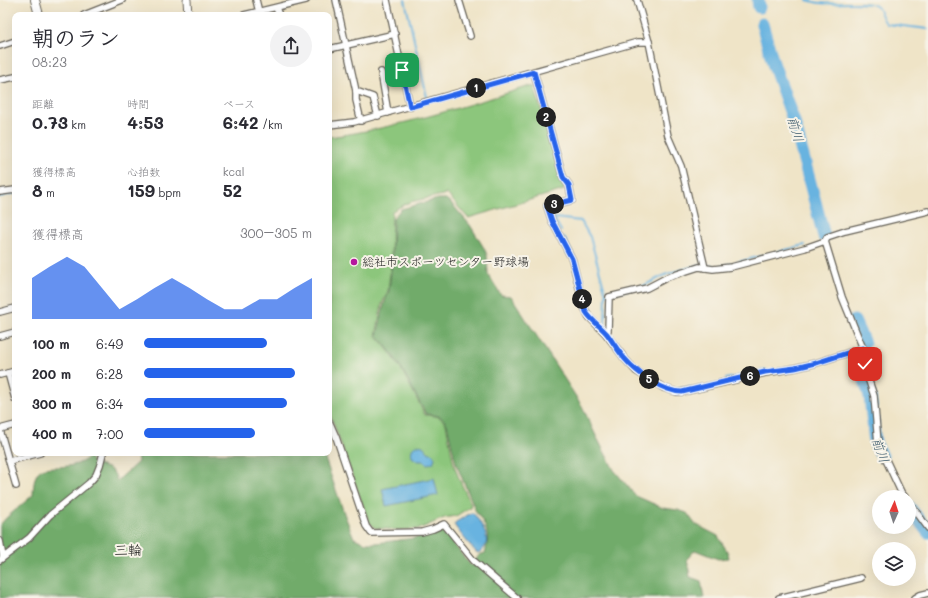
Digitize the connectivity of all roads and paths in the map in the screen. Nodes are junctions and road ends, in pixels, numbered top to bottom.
1 (35, 0) edge
2 (122, 0) edge
3 (187, 0) edge
4 (256, 0) edge
5 (306, 0) edge
6 (336, 0) edge
7 (387, 0) edge
8 (459, 0) edge
9 (637, 0) edge
10 (277, 11) edge
11 (38, 12) edge
12 (92, 12) edge
13 (188, 12) edge
14 (259, 12) joint
15 (394, 34) junction
16 (470, 36) dead end
17 (12, 42) edge
18 (649, 42) junction
19 (346, 45) junction
20 (0, 46) edge
21 (332, 48) edge
22 (382, 72) dead end
23 (534, 72) junction
24 (12, 78) edge
25 (0, 80) edge
26 (356, 91) junction
27 (410, 107) junction
28 (388, 113) junction
29 (378, 116) junction
30 (361, 120) junction
31 (332, 125) edge
32 (12, 190) edge
33 (0, 192) edge
34 (928, 211) edge
35 (825, 241) junction
36 (705, 268) junction
37 (12, 309) edge
38 (0, 312) edge
39 (608, 330) dead end
40 (12, 333) edge
41 (0, 336) edge
42 (863, 348) junction
43 (12, 372) edge
44 (8, 373) junction
45 (0, 375) edge
46 (12, 388) edge
47 (12, 426) edge
48 (332, 428) edge
49 (0, 429) edge
50 (28, 456) edge
51 (101, 456) edge
52 (9, 461) junction
53 (16, 486) dead end
54 (900, 490) edge
55 (916, 512) edge
56 (928, 528) edge
57 (0, 541) edge
58 (2, 558) edge
59 (861, 578) dead end
60 (928, 593) edge
61 (790, 597) edge
62 (517, 598) edge
63 (779, 598) edge
64 (915, 598) edge

1 - 11 main road
2 - 12 street
3 - 13 street
4 - 14 street
5 - 10 street
6 - 19 street
7 - 15 street
8 - 16 street
9 - 18 street
10 - 14 street
15 - 19 street
15 - 27 street
17 - 20 street
18 - 23 street
18 - 36 street
19 - 21 street
19 - 26 street
22 - 28 street
23 - 27 street
23 - 42 street
24 - 25 street
26 - 29 street
26 - 30 street
27 - 28 street
28 - 29 street
29 - 30 street
30 - 31 street
32 - 33 street
34 - 35 street
35 - 36 street
35 - 42 street
36 - 39 street
37 - 38 street
40 - 41 street
42 - 54 street
43 - 44 street
44 - 45 street
44 - 46 street
47 - 49 street
48 - 62 street
49 - 52 street
50 - 52 street
51 - 58 street
52 - 53 street
55 - 56 street
57 - 58 street
59 - 61 street
60 - 64 street
61 - 63 street

